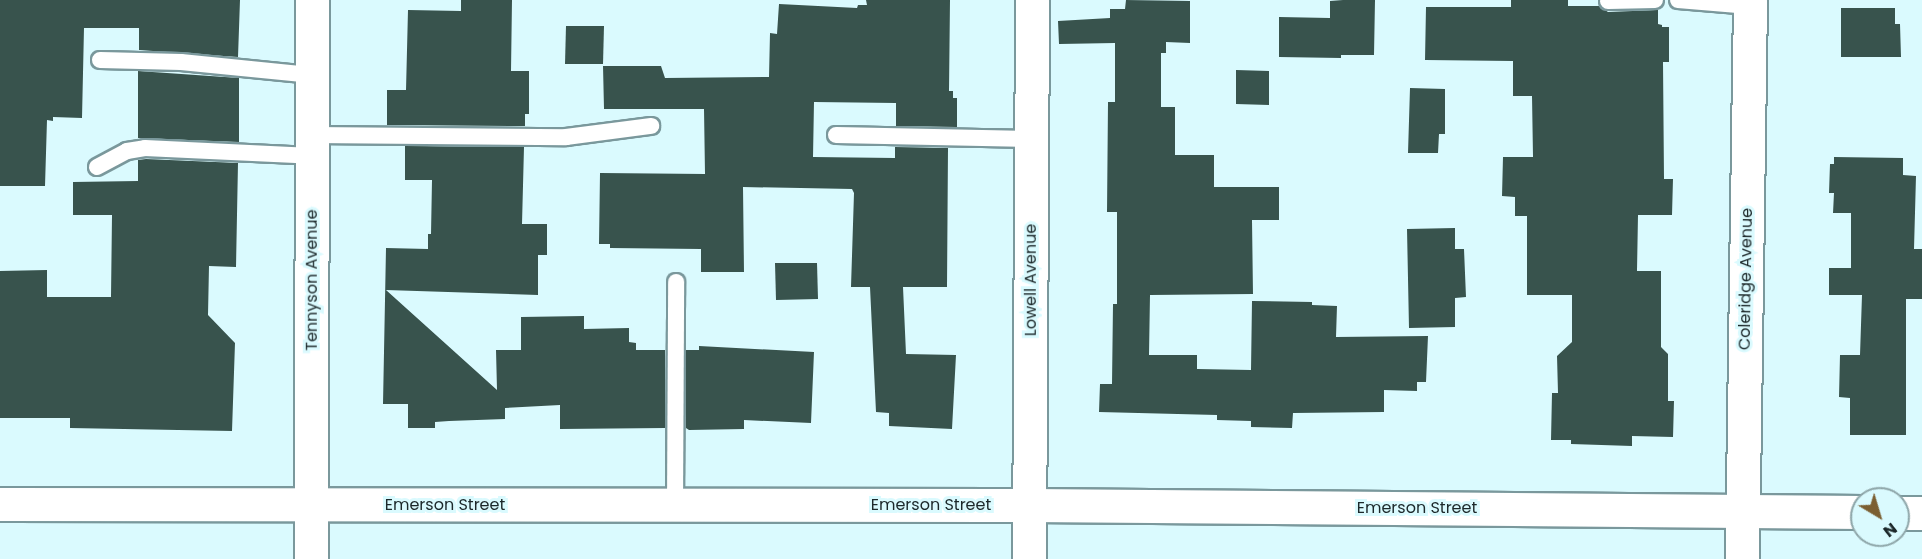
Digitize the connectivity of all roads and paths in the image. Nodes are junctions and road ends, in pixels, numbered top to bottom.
1 (312, 0) edge
2 (1032, 0) edge
3 (1655, 0) edge
4 (1678, 0) edge
5 (1608, 1) edge
6 (1750, 3) edge
7 (100, 60) dead end
8 (312, 75) junction
9 (651, 126) dead end
10 (836, 135) dead end
11 (1031, 139) junction
12 (312, 146) junction
13 (97, 167) dead end
14 (676, 282) dead end
15 (0, 504) edge
16 (312, 505) junction
17 (675, 505) junction
18 (1030, 505) junction
19 (1742, 511) junction
20 (1850, 512) edge
21 (311, 559) edge
22 (1029, 559) edge
23 (1742, 559) edge

1 - 8 street, Tennyson Avenue
2 - 11 street, Lowell Avenue
3 - 5 lane
4 - 6 lane
6 - 19 street, Coleridge Avenue
7 - 8 lane
8 - 12 street, Tennyson Avenue
9 - 12 lane
10 - 11 lane
11 - 18 street, Lowell Avenue
12 - 13 lane
12 - 16 street, Tennyson Avenue
14 - 17 lane
15 - 16 street, Emerson Street
16 - 17 street, Emerson Street
16 - 21 street, Tennyson Avenue
17 - 18 street, Emerson Street
18 - 19 street, Emerson Street
18 - 22 street, Lowell Avenue
19 - 20 street, Emerson Street
19 - 23 street, Coleridge Avenue

